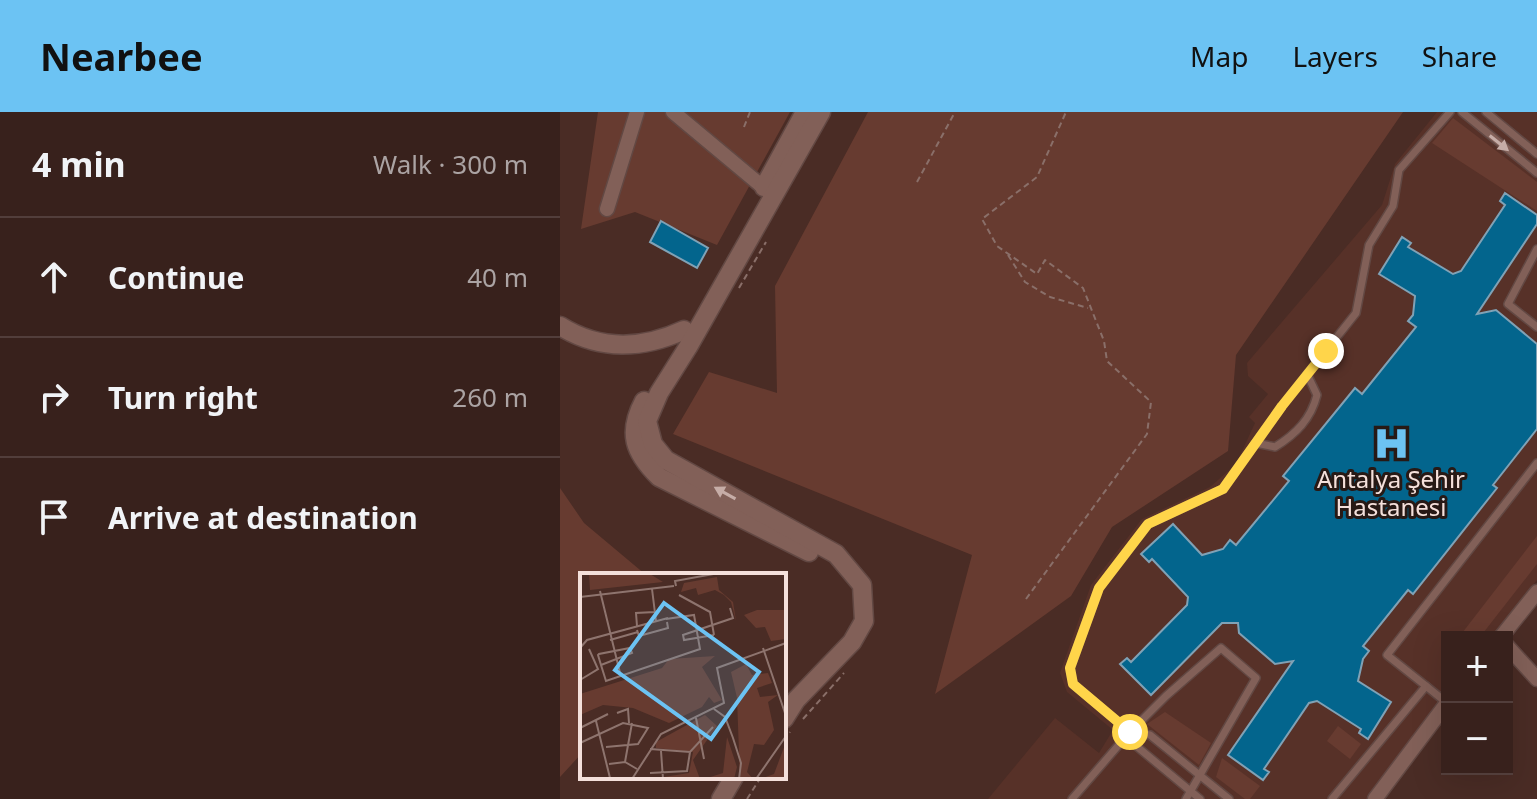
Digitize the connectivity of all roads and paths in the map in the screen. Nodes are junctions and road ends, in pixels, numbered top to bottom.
1 (637, 112) edge
2 (673, 112) edge
3 (750, 112) edge
4 (805, 112) edge
5 (821, 112) edge
6 (955, 112) edge
7 (1066, 112) edge
8 (1450, 112) edge
9 (1462, 112) edge
10 (1486, 112) edge
11 (744, 127) dead end
12 (1537, 154) edge
13 (1537, 173) edge
14 (917, 182) dead end
15 (764, 188) junction
16 (607, 209) dead end
17 (772, 230) dead end
18 (1537, 249) edge
19 (1008, 254) junction
20 (735, 295) dead end
21 (1091, 309) junction
22 (560, 326) edge
23 (1537, 327) edge
24 (684, 330) junction
25 (1307, 374) junction
26 (1256, 443) junction
27 (1537, 463) edge
28 (1537, 592) edge
29 (1026, 599) dead end
30 (1506, 631) edge
31 (1513, 653) edge
32 (845, 672) dead end
33 (1537, 679) edge
34 (1426, 686) junction
35 (786, 698) edge
36 (1441, 698) edge
37 (1441, 711) edge
38 (786, 716) edge
39 (1130, 732) junction
40 (786, 739) edge
41 (1201, 776) junction
42 (733, 779) edge
43 (745, 779) edge
44 (760, 779) edge
45 (1189, 796) edge
46 (1380, 797) edge
47 (721, 799) edge
48 (734, 799) edge
49 (747, 799) edge
50 (1072, 799) edge
51 (1200, 799) edge
52 (1229, 799) edge
53 (1332, 799) edge

1 - 16 street
2 - 15 street
3 - 11 path
4 - 15 street
38 -> 5 street
6 - 14 path
7 - 19 path
8 - 25 lane
9 -> 13 lane
10 - 12 lane
15 - 24 street
17 - 20 path
18 - 23 lane
19 - 21 path
19 - 21 path
21 - 29 path
22 - 24 street
24 - 35 street
25 - 26 lane
25 - 26 lane
26 - 39 lane
27 - 34 lane
28 - 30 street
31 - 33 street
32 - 40 path
34 - 36 lane
34 - 53 lane
37 - 46 street
39 - 41 lane
39 - 41 lane
39 - 45 lane
39 - 50 lane
41 - 45 lane
41 - 52 lane
42 - 47 street
43 - 48 street
44 - 49 path
45 - 51 lane

